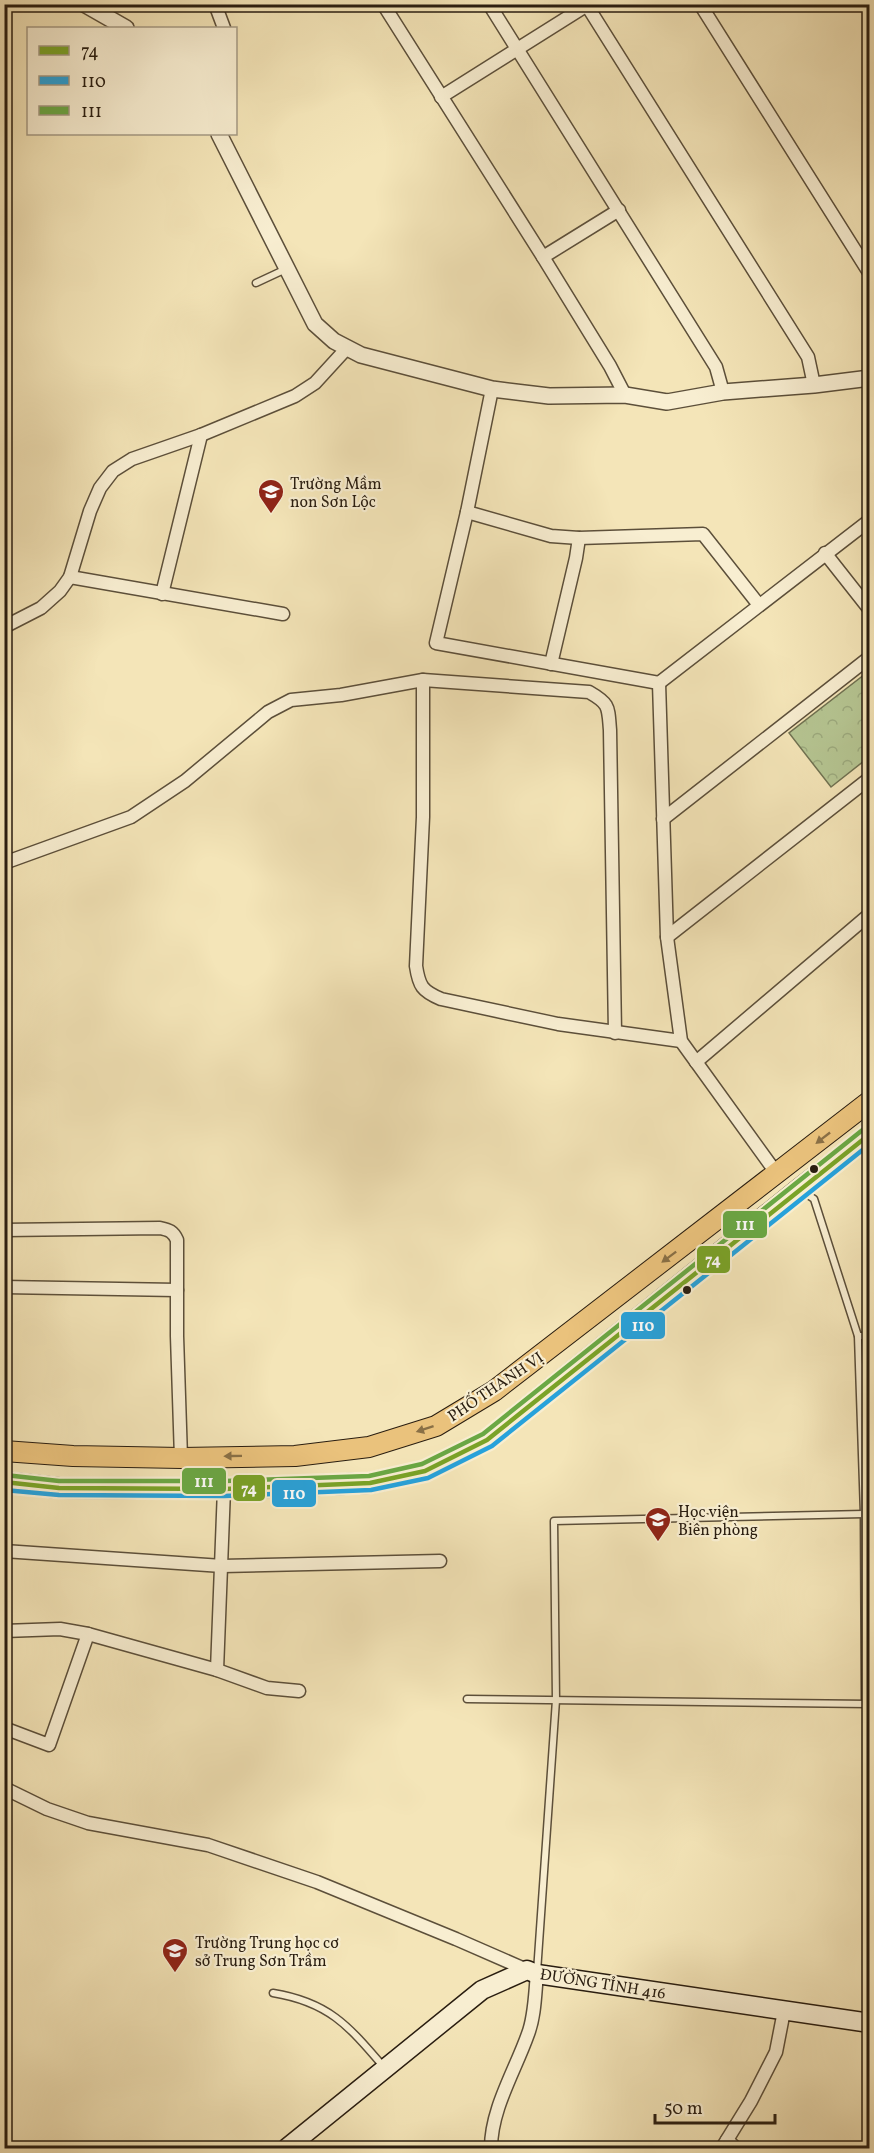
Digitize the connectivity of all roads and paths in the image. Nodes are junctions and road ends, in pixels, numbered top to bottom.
1 (84, 4) edge
2 (215, 4) edge
3 (383, 4) edge
4 (489, 4) edge
5 (700, 4) edge
6 (587, 5) edge
7 (124, 27) edge
8 (224, 27) edge
9 (517, 50) junction
10 (441, 97) junction
11 (220, 135) edge
12 (619, 210) junction
13 (543, 257) junction
14 (287, 268) junction
15 (870, 274) edge
16 (256, 282) dead end
17 (347, 348) junction
18 (870, 378) edge
19 (814, 385) junction
20 (492, 389) junction
21 (723, 392) junction
22 (625, 395) junction
23 (201, 435) junction
24 (467, 512) junction
25 (870, 520) edge
26 (579, 538) junction
27 (825, 553) junction
28 (70, 577) junction
29 (162, 594) junction
30 (759, 605) junction
31 (870, 610) edge
32 (283, 614) dead end
33 (4, 627) edge
34 (870, 657) edge
35 (551, 664) junction
36 (423, 680) junction
37 (659, 683) junction
38 (870, 778) edge
39 (663, 819) junction
40 (4, 863) edge
41 (870, 914) edge
42 (667, 937) junction
43 (615, 1033) junction
44 (681, 1041) junction
45 (696, 1062) junction
46 (870, 1101) edge
47 (870, 1134) edge
48 (777, 1174) junction
49 (799, 1189) junction
50 (4, 1230) edge
51 (4, 1287) edge
52 (177, 1290) junction
53 (858, 1336) junction
54 (870, 1336) edge
55 (4, 1451) edge
56 (181, 1458) junction
57 (4, 1482) edge
58 (224, 1489) junction
59 (864, 1514) junction
60 (4, 1551) edge
61 (440, 1561) dead end
62 (222, 1566) junction
63 (4, 1631) edge
64 (88, 1634) junction
65 (217, 1670) junction
66 (299, 1691) dead end
67 (466, 1699) dead end
68 (556, 1700) junction
69 (867, 1704) edge
70 (4, 1728) edge
71 (4, 1788) edge
72 (532, 1972) junction
73 (273, 1993) dead end
74 (784, 2011) junction
75 (870, 2023) edge
76 (385, 2069) junction
77 (728, 2146) edge
78 (287, 2148) edge
79 (490, 2148) edge

1 - 7 street
2 - 8 street
3 - 10 street
4 - 9 street
5 - 15 street
6 - 9 street
6 - 19 street
9 - 10 street
9 - 12 street
10 - 13 street
11 - 14 street
12 - 13 street
12 - 21 street
13 - 22 street
14 - 16 lane
14 - 17 street
17 - 20 street
17 - 23 street
18 - 19 street
19 - 21 street
20 - 22 street
20 - 24 street
21 - 22 street
23 - 28 street
23 - 29 street
24 - 26 street
24 - 35 street
25 - 27 street
26 - 30 street
26 - 35 street
27 - 30 street
27 - 31 street
28 - 29 street
28 - 33 street
29 - 32 street
30 - 37 street
34 - 39 street
35 - 37 street
36 - 40 street
36 - 43 street
36 - 43 street
37 - 39 street
38 - 42 street
39 - 42 street
41 - 45 street
42 - 44 street
43 - 44 street
44 - 45 street
45 - 48 street
46 -> 48 main road, PHỐ THANH VỊ
47 - 49 main road, PHỐ THANH VỊ
48 - 49 main road
48 -> 56 main road, PHỐ THANH VỊ
49 - 53 lane
49 - 58 main road, PHỐ THANH VỊ
50 - 52 street
51 - 52 street
52 - 56 street
53 - 54 lane
53 - 59 lane
55 - 56 main road, PHỐ THANH VỊ
57 - 58 main road, PHỐ THANH VỊ
58 - 62 street
59 - 68 lane
59 - 69 lane
60 - 62 street
61 - 62 street
62 - 65 street
63 - 64 street
64 - 65 street
64 - 70 street
65 - 66 street
67 - 68 lane
68 - 69 lane
68 - 72 lane
71 - 72 street
72 - 74 main road, ĐƯỜNG TỈNH 416
72 - 76 main road, ĐƯỜNG TỈNH 416
72 - 79 street
73 - 76 lane
74 - 75 main road, ĐƯỜNG TỈNH 416
74 - 77 street
76 - 78 main road, ĐƯỜNG TỈNH 416

